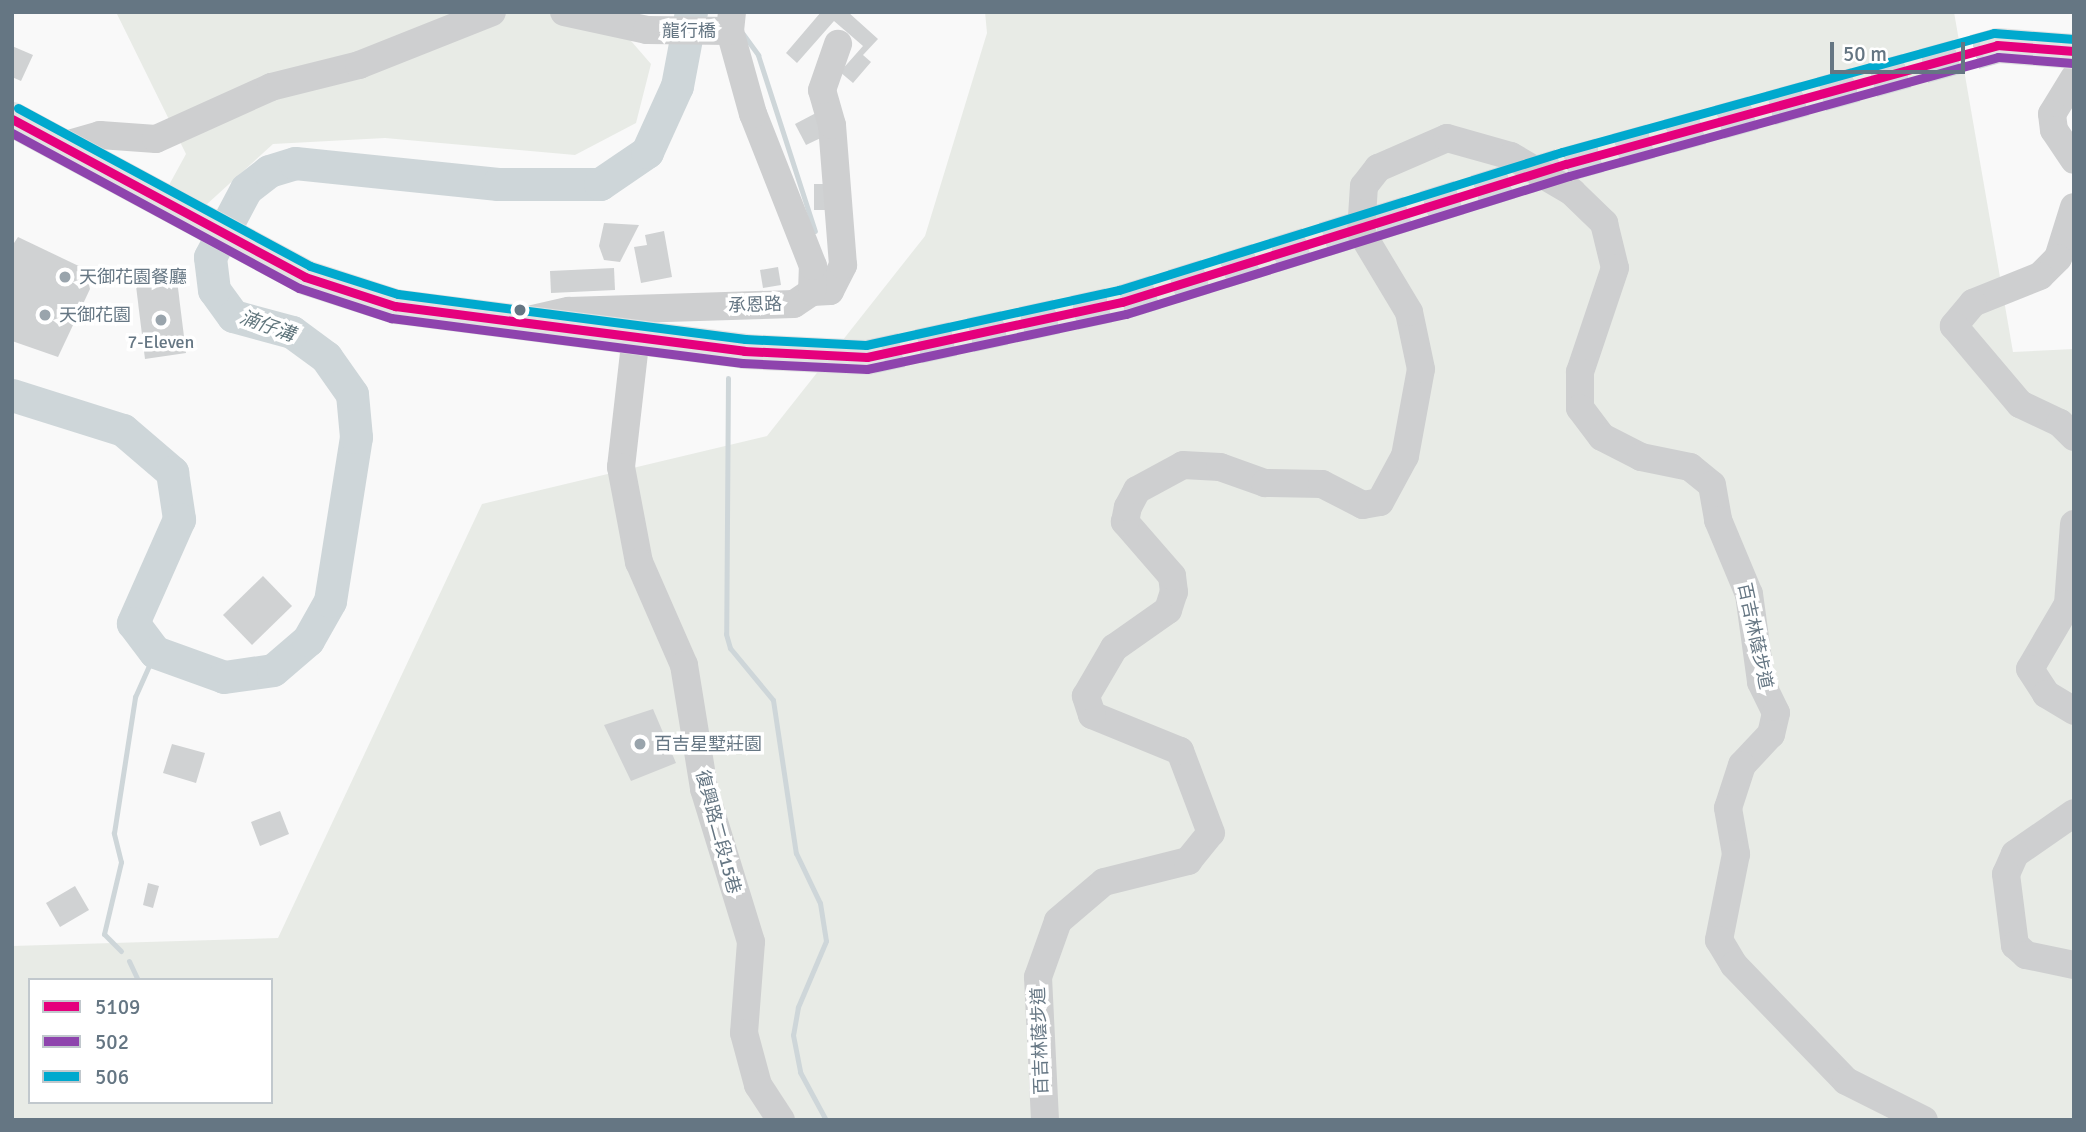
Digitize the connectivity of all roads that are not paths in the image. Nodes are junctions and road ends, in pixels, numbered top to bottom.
1 (492, 12) edge
2 (564, 12) edge
3 (649, 21) edge
4 (731, 22) edge
5 (838, 44) dead end
6 (1997, 45) tunnel mouth
7 (2074, 51) edge
8 (2074, 78) edge
9 (12, 119) edge
10 (62, 146) junction
11 (2074, 160) edge
12 (2074, 207) edge
13 (812, 292) junction
14 (730, 306) junction
15 (637, 322) junction
16 (744, 351) junction
17 (867, 357) tunnel mouth
18 (2074, 437) edge
19 (2074, 524) edge
20 (2074, 711) edge
21 (2074, 813) edge
22 (2074, 965) edge
23 (781, 1120) edge
24 (1045, 1120) edge
25 (1924, 1120) edge

1 - 10 street
2 - 3 street, 龍行橋
3 - 4 street, 龍行橋
4 - 13 street
5 - 13 street, 承恩路
6 - 7 main road
8 - 11 street
9 - 10 main road
10 - 15 main road
12 - 18 street
13 - 14 street, 承恩路
14 - 15 street, 承恩路
14 - 16 street
15 - 16 main road
15 - 23 street, 復興路二段15巷
16 - 17 main road
19 - 20 street
21 - 22 street
24 - 25 street, 百吉林蔭步道

